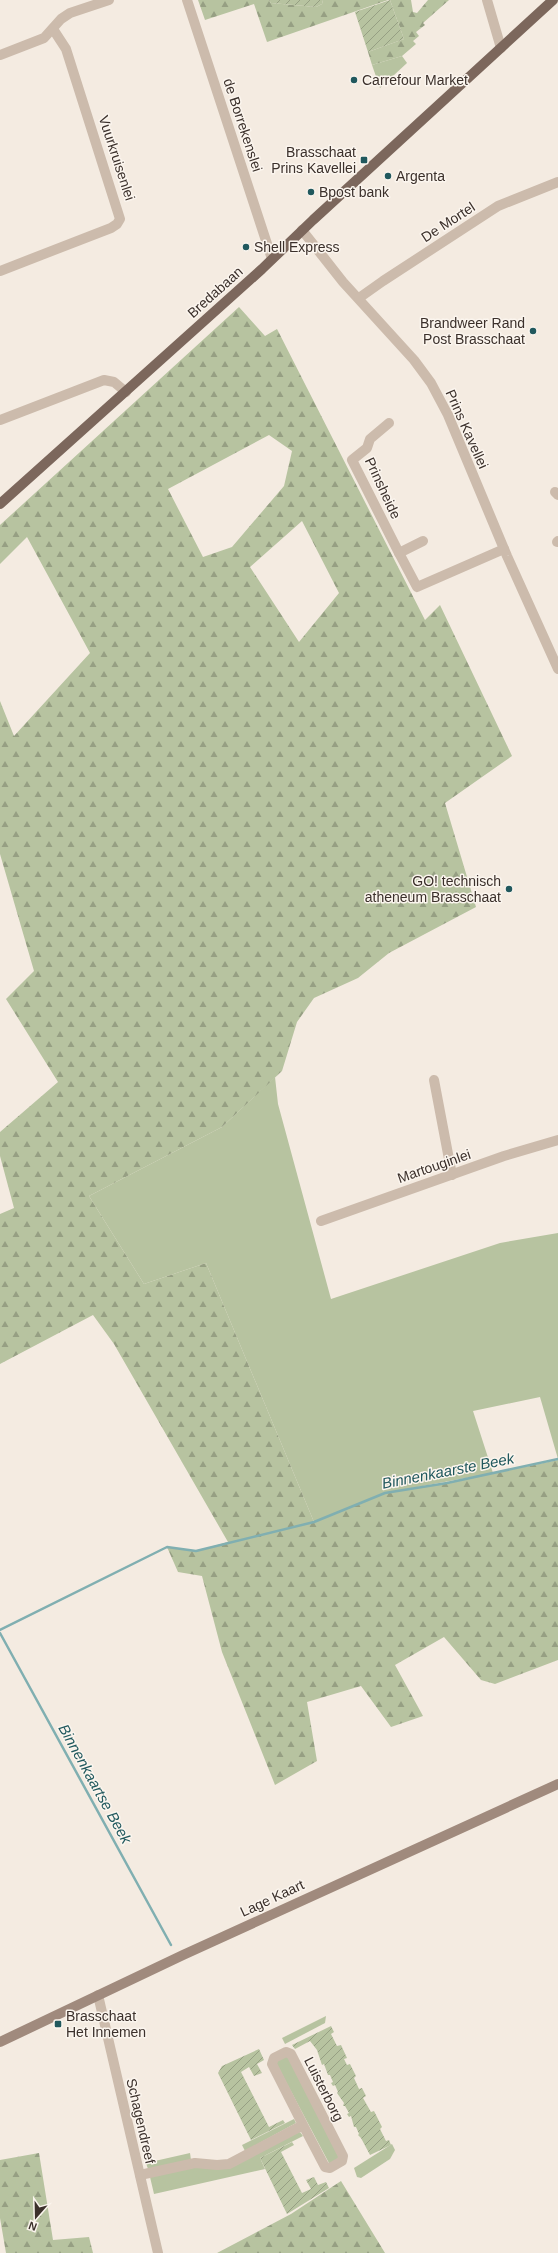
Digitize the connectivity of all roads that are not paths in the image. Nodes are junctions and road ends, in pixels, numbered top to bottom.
1 (109, 0) edge
2 (187, 0) edge
3 (487, 0) edge
4 (553, 0) edge
5 (53, 29) junction
6 (501, 48) junction
7 (0, 56) edge
8 (558, 182) edge
9 (302, 230) junction
10 (272, 259) junction
11 (1, 268) edge
12 (359, 298) junction
13 (126, 392) junction
14 (0, 420) edge
15 (389, 423) dead end
16 (0, 504) edge
17 (423, 541) dead end
18 (504, 549) junction
19 (399, 553) junction
20 (558, 669) edge
21 (434, 1080) dead end
22 (558, 1140) edge
23 (452, 1175) junction
24 (321, 1221) dead end
25 (558, 1784) edge
26 (98, 1995) junction
27 (0, 2042) edge
28 (303, 2126) junction
29 (140, 2175) junction
30 (158, 2253) edge

1 - 5 street
2 - 10 street, de Borrekenslei
3 - 6 street
4 - 6 main road, Bredabaan
5 - 7 street
5 - 11 street, Vuurkruisenlei
6 - 9 main road, Bredabaan
8 - 12 street, De Mortel
9 - 10 main road, Bredabaan
9 - 12 street, Prins Kavellei
10 - 13 main road, Bredabaan
12 - 18 street, Prins Kavellei
13 - 14 street
13 - 16 main road, Bredabaan
15 - 19 street, Prinsheide
17 - 19 street
18 - 19 street, Prinsheide
18 - 20 street, Prins Kavellei
21 - 23 street
22 - 23 street, Martouginlei
23 - 24 street, Martouginlei
25 - 26 street, Lage Kaart
26 - 27 street, Lage Kaart
26 - 29 street, Schagendreef
28 - 28 street, Luisterborg
28 - 29 street
29 - 30 street, Schagendreef

